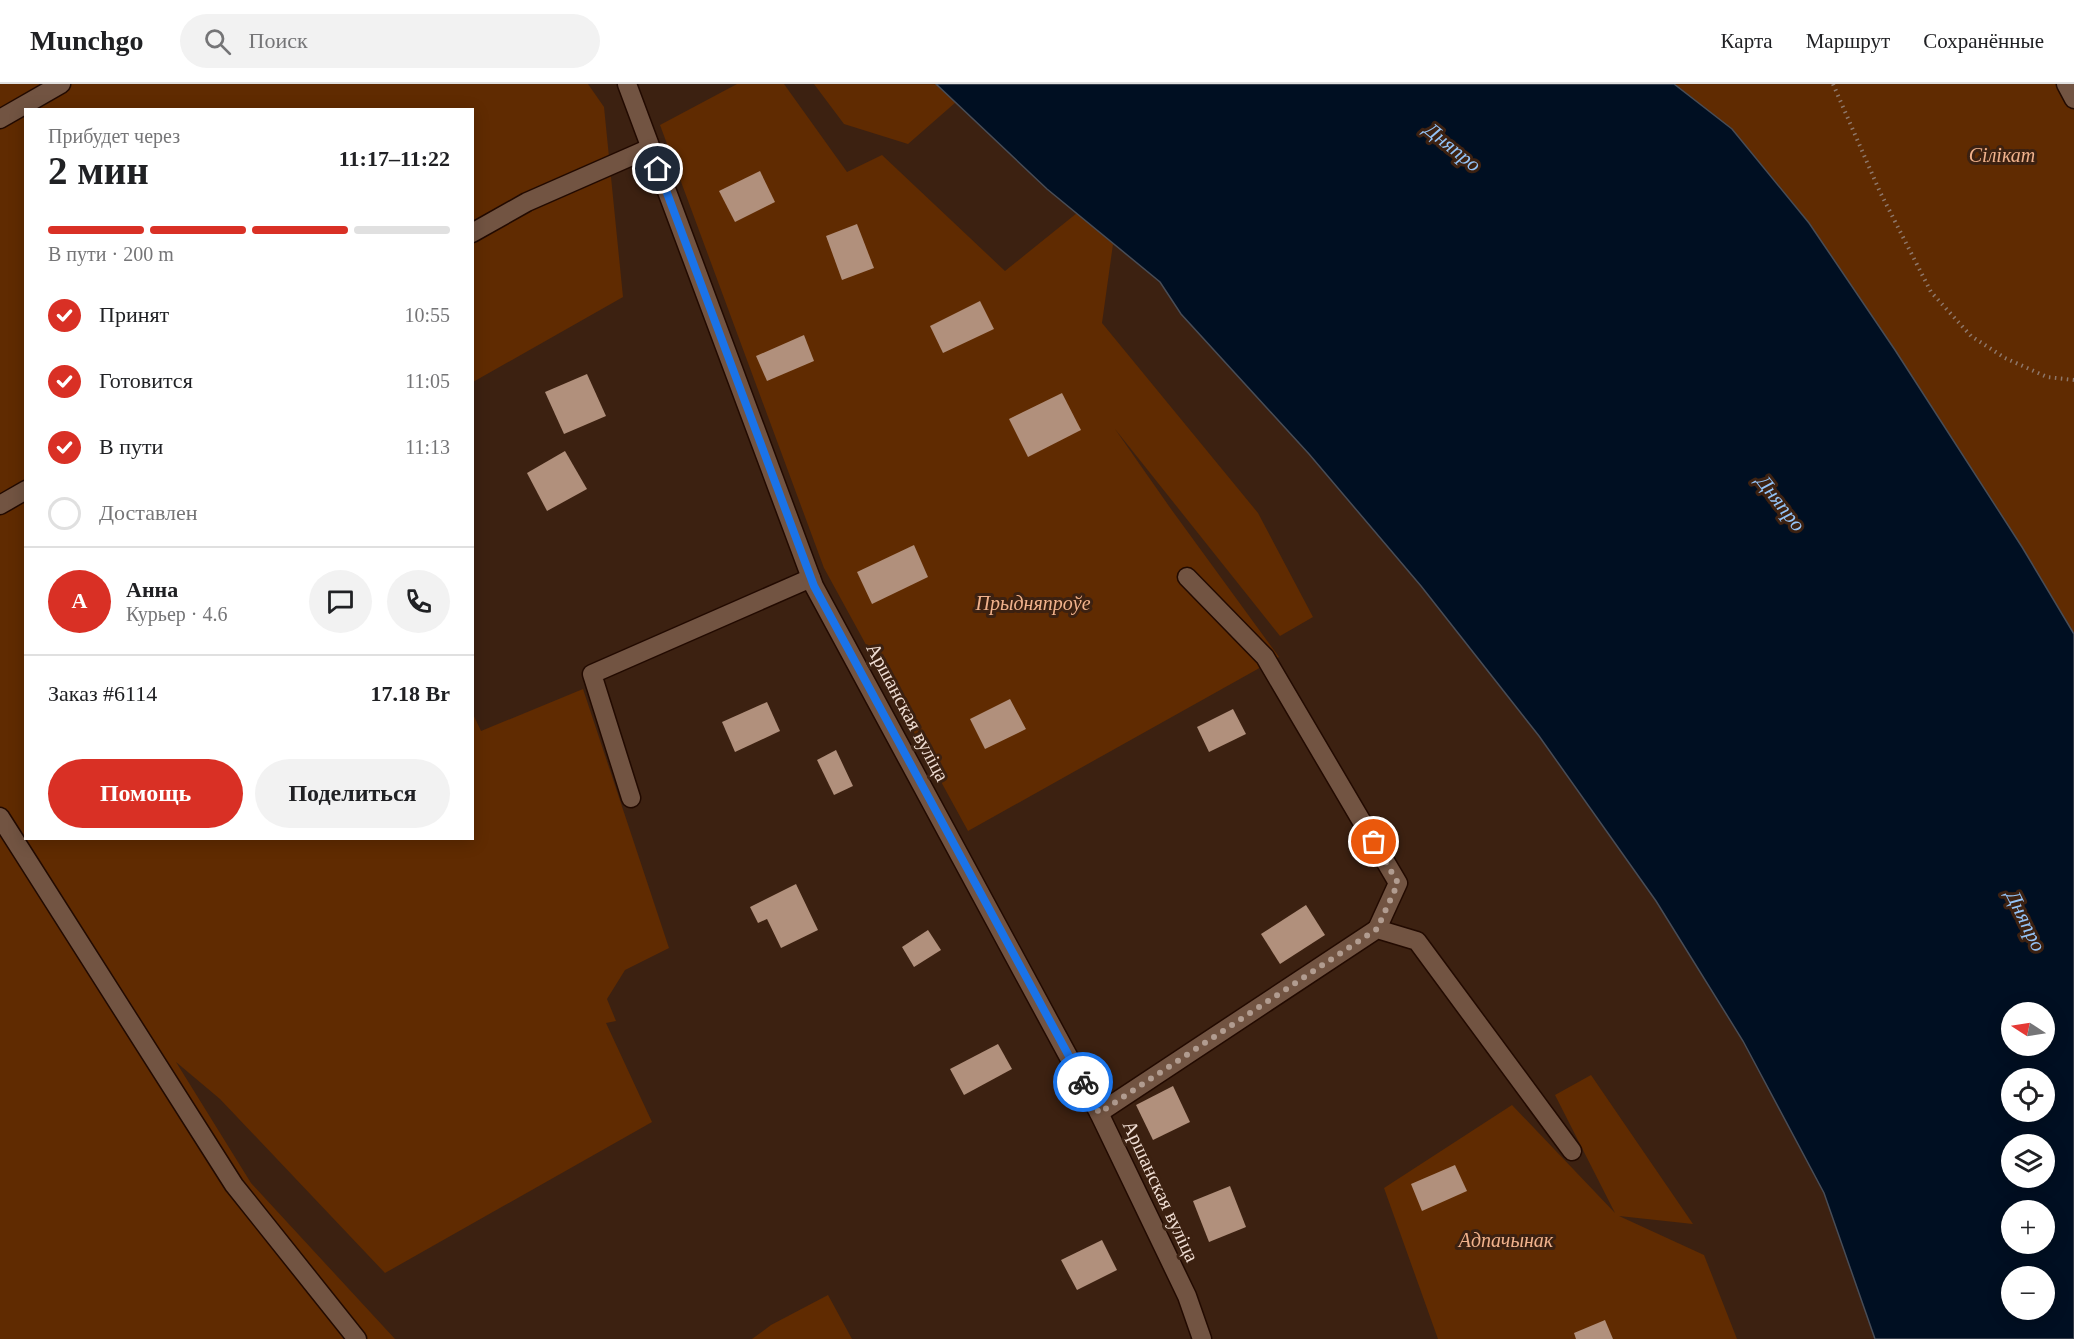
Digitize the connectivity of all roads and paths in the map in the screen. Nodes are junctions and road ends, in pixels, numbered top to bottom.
1 (61, 84) edge
2 (627, 84) edge
3 (1833, 84) edge
4 (2066, 84) edge
5 (2074, 99) edge
6 (0, 119) edge
7 (650, 148) junction
8 (474, 232) edge
9 (2074, 380) edge
10 (24, 491) edge
11 (0, 505) edge
12 (1187, 577) dead end
13 (811, 578) junction
14 (632, 798) dead end
15 (0, 817) edge
16 (1377, 929) junction
17 (1099, 1113) junction
18 (1572, 1151) dead end
19 (357, 1339) edge
20 (1202, 1339) edge

1 - 6 street
2 - 7 street, Аршанская вуліца
3 - 9 path
4 - 5 street
7 - 8 street
7 - 13 street, Аршанская вуліца
10 - 11 street
12 - 16 street
13 - 14 street
13 - 17 street, Аршанская вуліца
15 - 19 street
16 - 17 street
16 - 18 street
17 - 20 street, Аршанская вуліца

